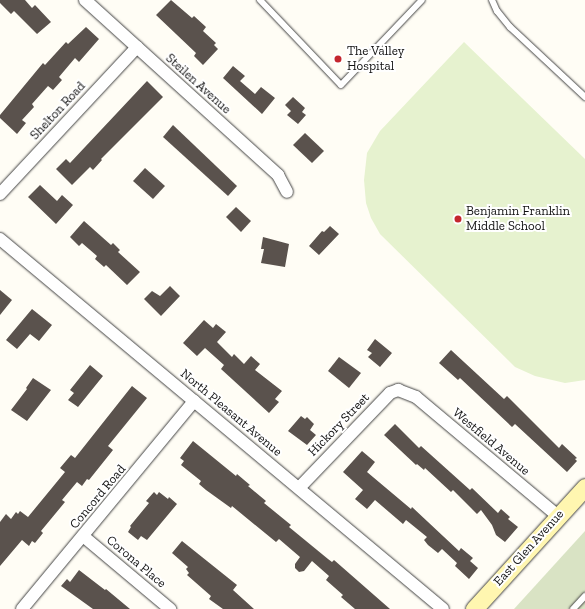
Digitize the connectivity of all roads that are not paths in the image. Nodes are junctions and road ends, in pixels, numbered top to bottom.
1 (85, 0) edge
2 (260, 0) edge
3 (422, 0) edge
4 (492, 0) edge
5 (137, 47) junction
6 (585, 97) edge
7 (288, 192) dead end
8 (0, 194) edge
9 (0, 238) edge
10 (404, 391) joint
11 (194, 401) junction
12 (585, 487) edge
13 (299, 488) junction
14 (558, 516) junction
15 (83, 536) junction
16 (585, 597) edge
17 (22, 609) edge
18 (170, 609) edge
19 (443, 609) edge
20 (474, 609) edge
21 (573, 609) edge

1 - 5 street, Steilen Avenue
2 - 3 lane
4 - 6 lane
5 - 7 street, Steilen Avenue
5 - 8 street, Shelton Road
9 - 11 street, North Pleasant Avenue
10 - 13 street, Hickory Street
10 - 14 street, Westfield Avenue
11 - 13 street, North Pleasant Avenue
11 - 15 street, Concord Road
12 - 14 street, East Glen Avenue
13 - 19 street, North Pleasant Avenue
14 - 20 street, East Glen Avenue
15 - 17 street, Concord Road
15 - 18 street, Corona Place
16 - 21 lane

